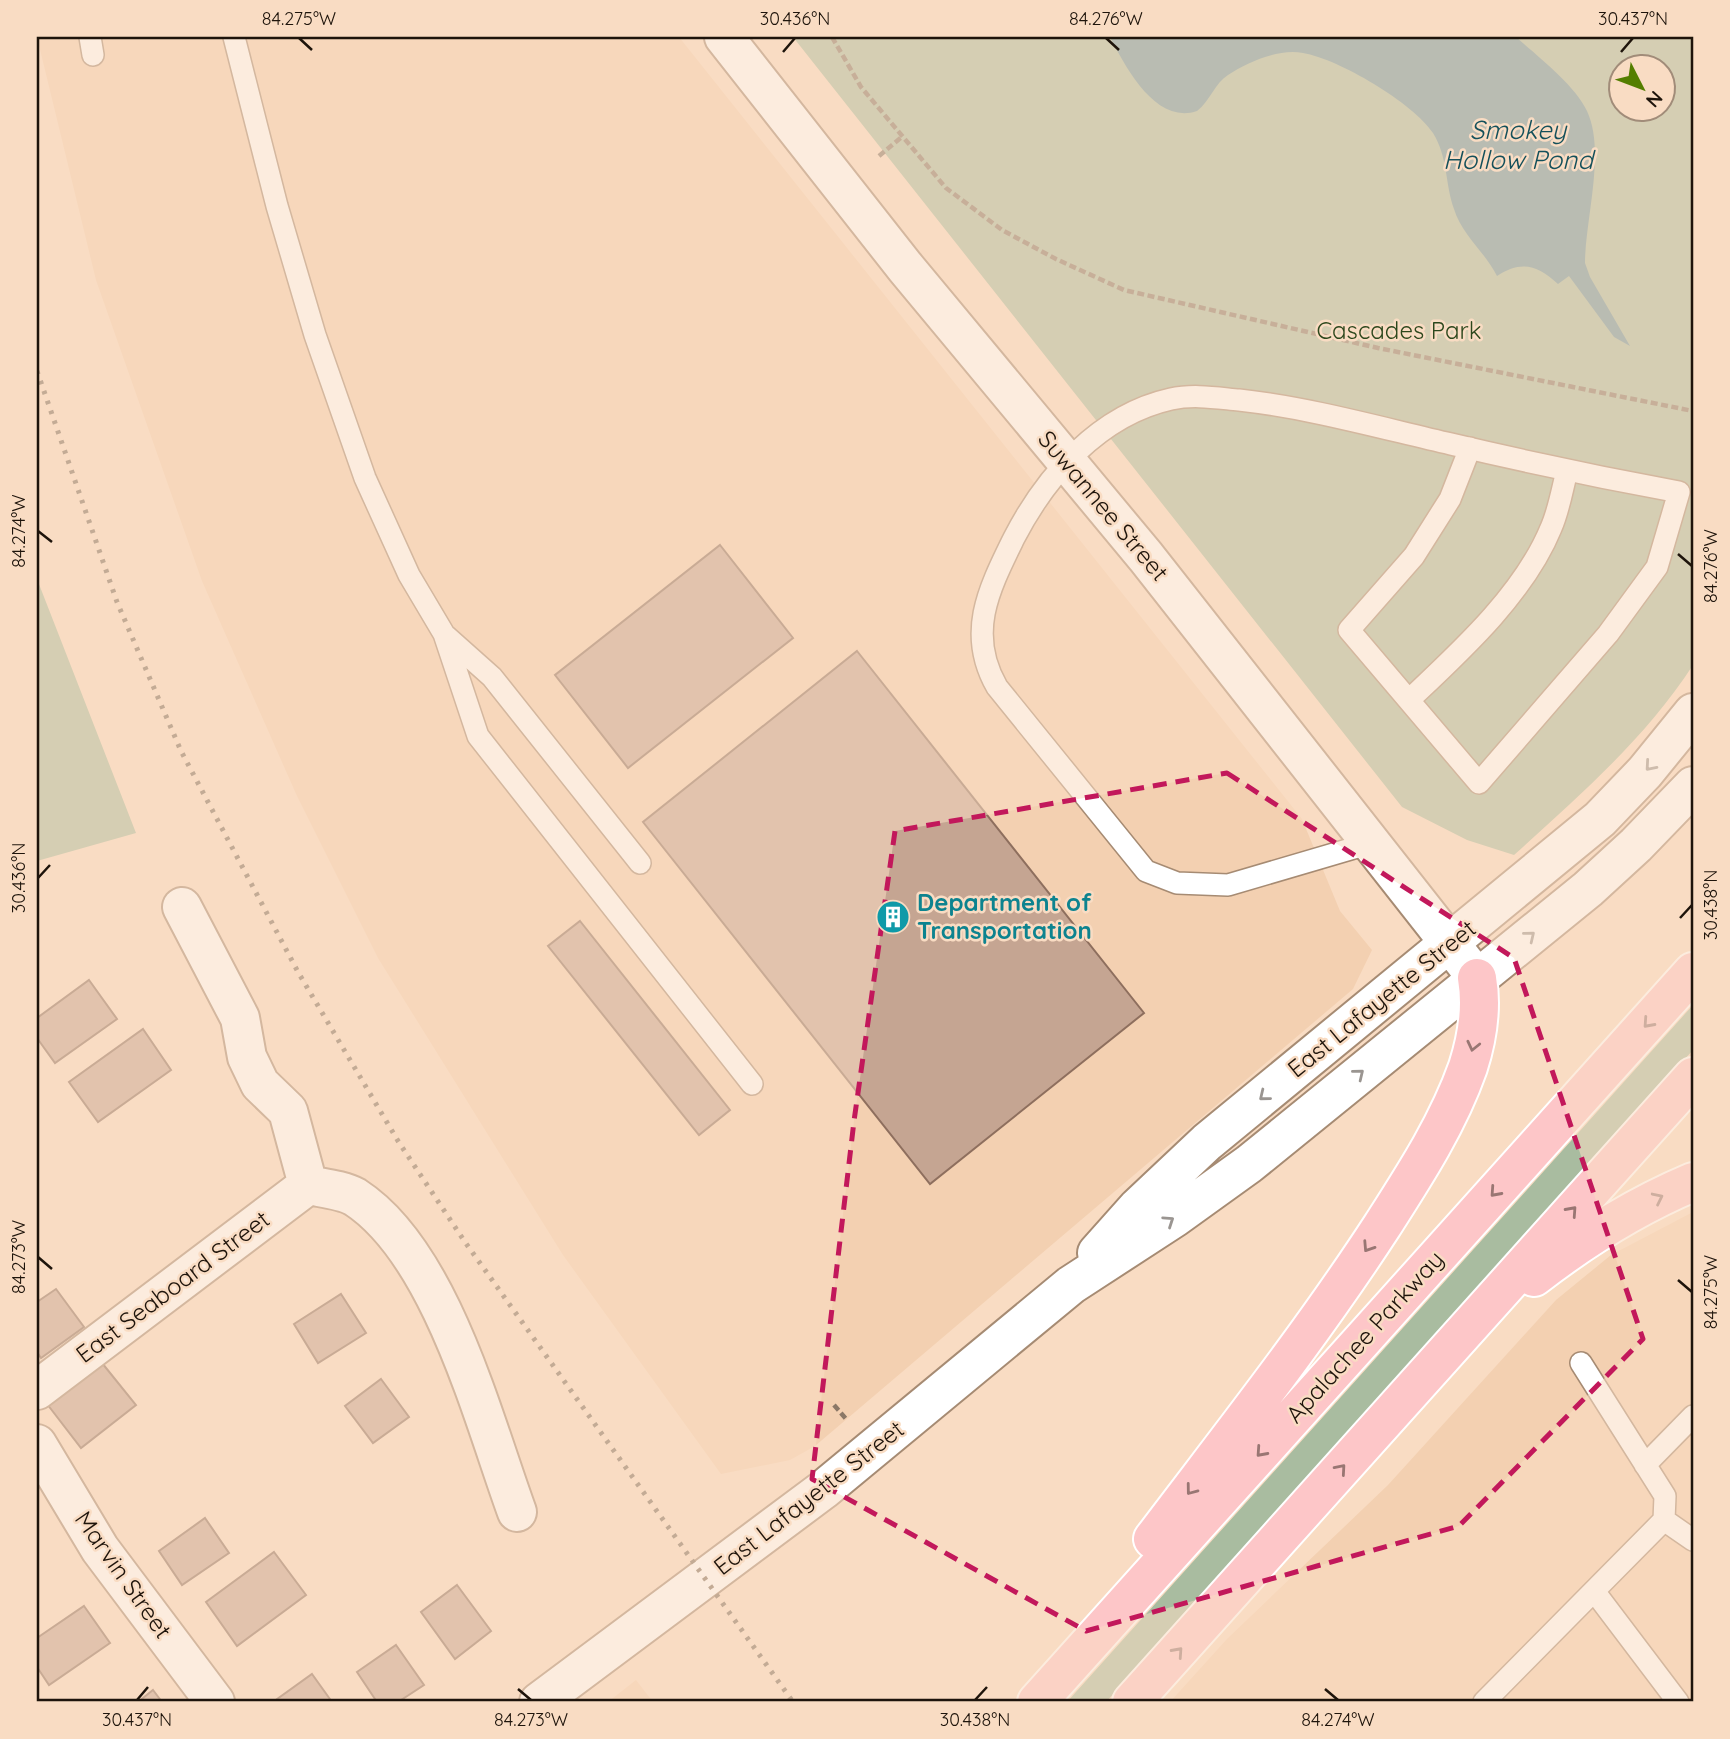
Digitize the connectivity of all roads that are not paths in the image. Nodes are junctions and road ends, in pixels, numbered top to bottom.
1 (234, 37) edge
2 (724, 37) edge
3 (1470, 449) junction
4 (1066, 462) junction
5 (1567, 471) junction
6 (444, 634) junction
7 (1409, 700) junction
8 (1693, 713) edge
9 (1693, 786) edge
10 (1371, 843) junction
11 (640, 863) dead end
12 (182, 907) dead end
13 (1450, 944) junction
14 (1693, 972) edge
15 (1477, 978) junction
16 (1693, 1077) edge
17 (752, 1084) dead end
18 (1693, 1182) edge
19 (308, 1185) junction
20 (1072, 1286) junction
21 (1581, 1363) dead end
22 (1427, 1371) junction
23 (37, 1390) edge
24 (1693, 1416) edge
25 (37, 1444) edge
26 (1645, 1465) junction
27 (517, 1513) dead end
28 (1664, 1520) junction
29 (1693, 1540) edge
30 (1594, 1591) junction
31 (215, 1702) edge
32 (539, 1702) edge
33 (1030, 1702) edge
34 (1037, 1702) edge
35 (1132, 1702) edge
36 (1484, 1702) edge
37 (1678, 1702) edge

1 - 6 lane
2 - 4 street, Suwannee Street
3 - 4 lane
3 - 5 lane
3 - 7 lane
4 - 10 street, Suwannee Street
4 - 10 lane
5 - 7 lane
5 - 7 lane
6 - 11 lane
6 - 17 lane
8 -> 13 street, East Lafayette Street
15 -> 9 street, East Lafayette Street
10 - 13 street, Suwannee Street
12 - 19 street
13 - 15 street, Suwannee Street
13 -> 20 street, East Lafayette Street
14 -> 34 main road, Apalachee Parkway
20 -> 15 street, East Lafayette Street
15 -> 33 main road
22 -> 16 main road
22 -> 18 main road
19 - 23 street, East Seaboard Street
19 - 27 street
20 - 32 street, East Lafayette Street
21 - 26 lane
35 -> 22 main road
24 - 26 lane
25 - 31 street, Marvin Street
26 - 28 lane
28 - 29 lane
28 - 30 lane
30 - 36 lane
30 - 37 lane

